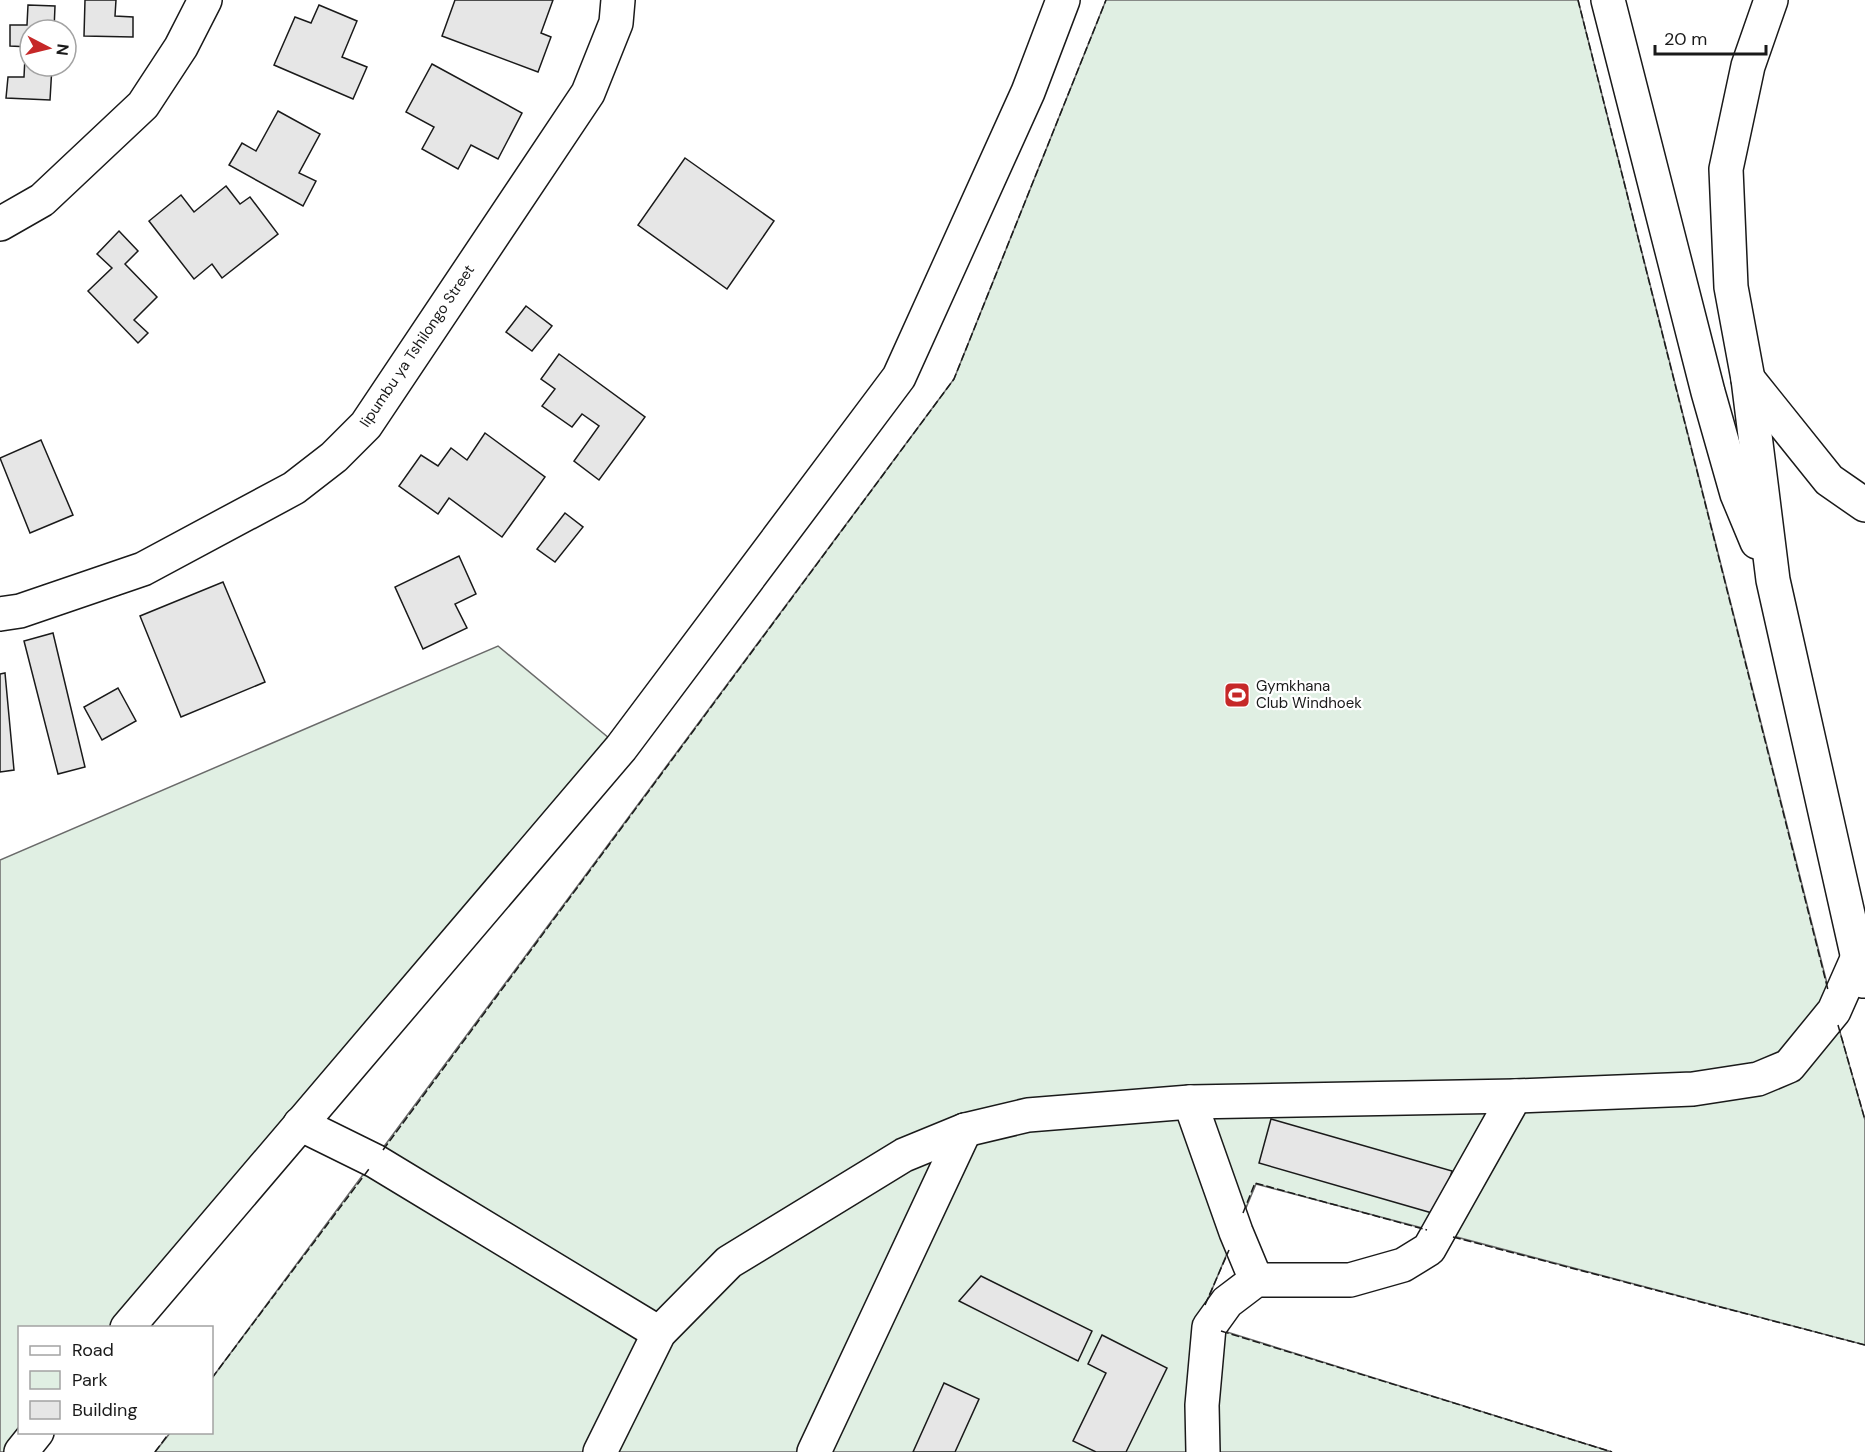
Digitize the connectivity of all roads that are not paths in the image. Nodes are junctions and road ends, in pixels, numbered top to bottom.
1 (205, 0) edge
2 (618, 0) edge
3 (1063, 0) edge
4 (1608, 0) edge
5 (1771, 0) edge
6 (0, 224) edge
7 (1748, 379) junction
8 (1865, 505) edge
9 (1773, 580) junction
10 (0, 614) edge
11 (1861, 973) edge
12 (1515, 1096) junction
13 (1190, 1102) junction
14 (300, 1124) junction
15 (965, 1130) junction
16 (1256, 1280) junction
17 (129, 1326) edge
18 (659, 1333) junction
19 (35, 1434) edge
20 (21, 1452) edge
21 (600, 1452) edge
22 (814, 1452) edge
23 (1203, 1452) edge

1 - 6 street
2 - 10 street, Iipumbu ya Tshilongo Street
3 - 14 street
4 - 9 street
5 - 7 street
7 - 8 street
7 - 9 street
9 - 11 street
11 - 12 street
12 - 13 street
12 - 16 street
13 - 15 street
13 - 16 street
14 - 17 street
14 - 18 street
15 - 18 street
15 - 22 street
16 - 23 street
18 - 21 street
19 - 20 street

